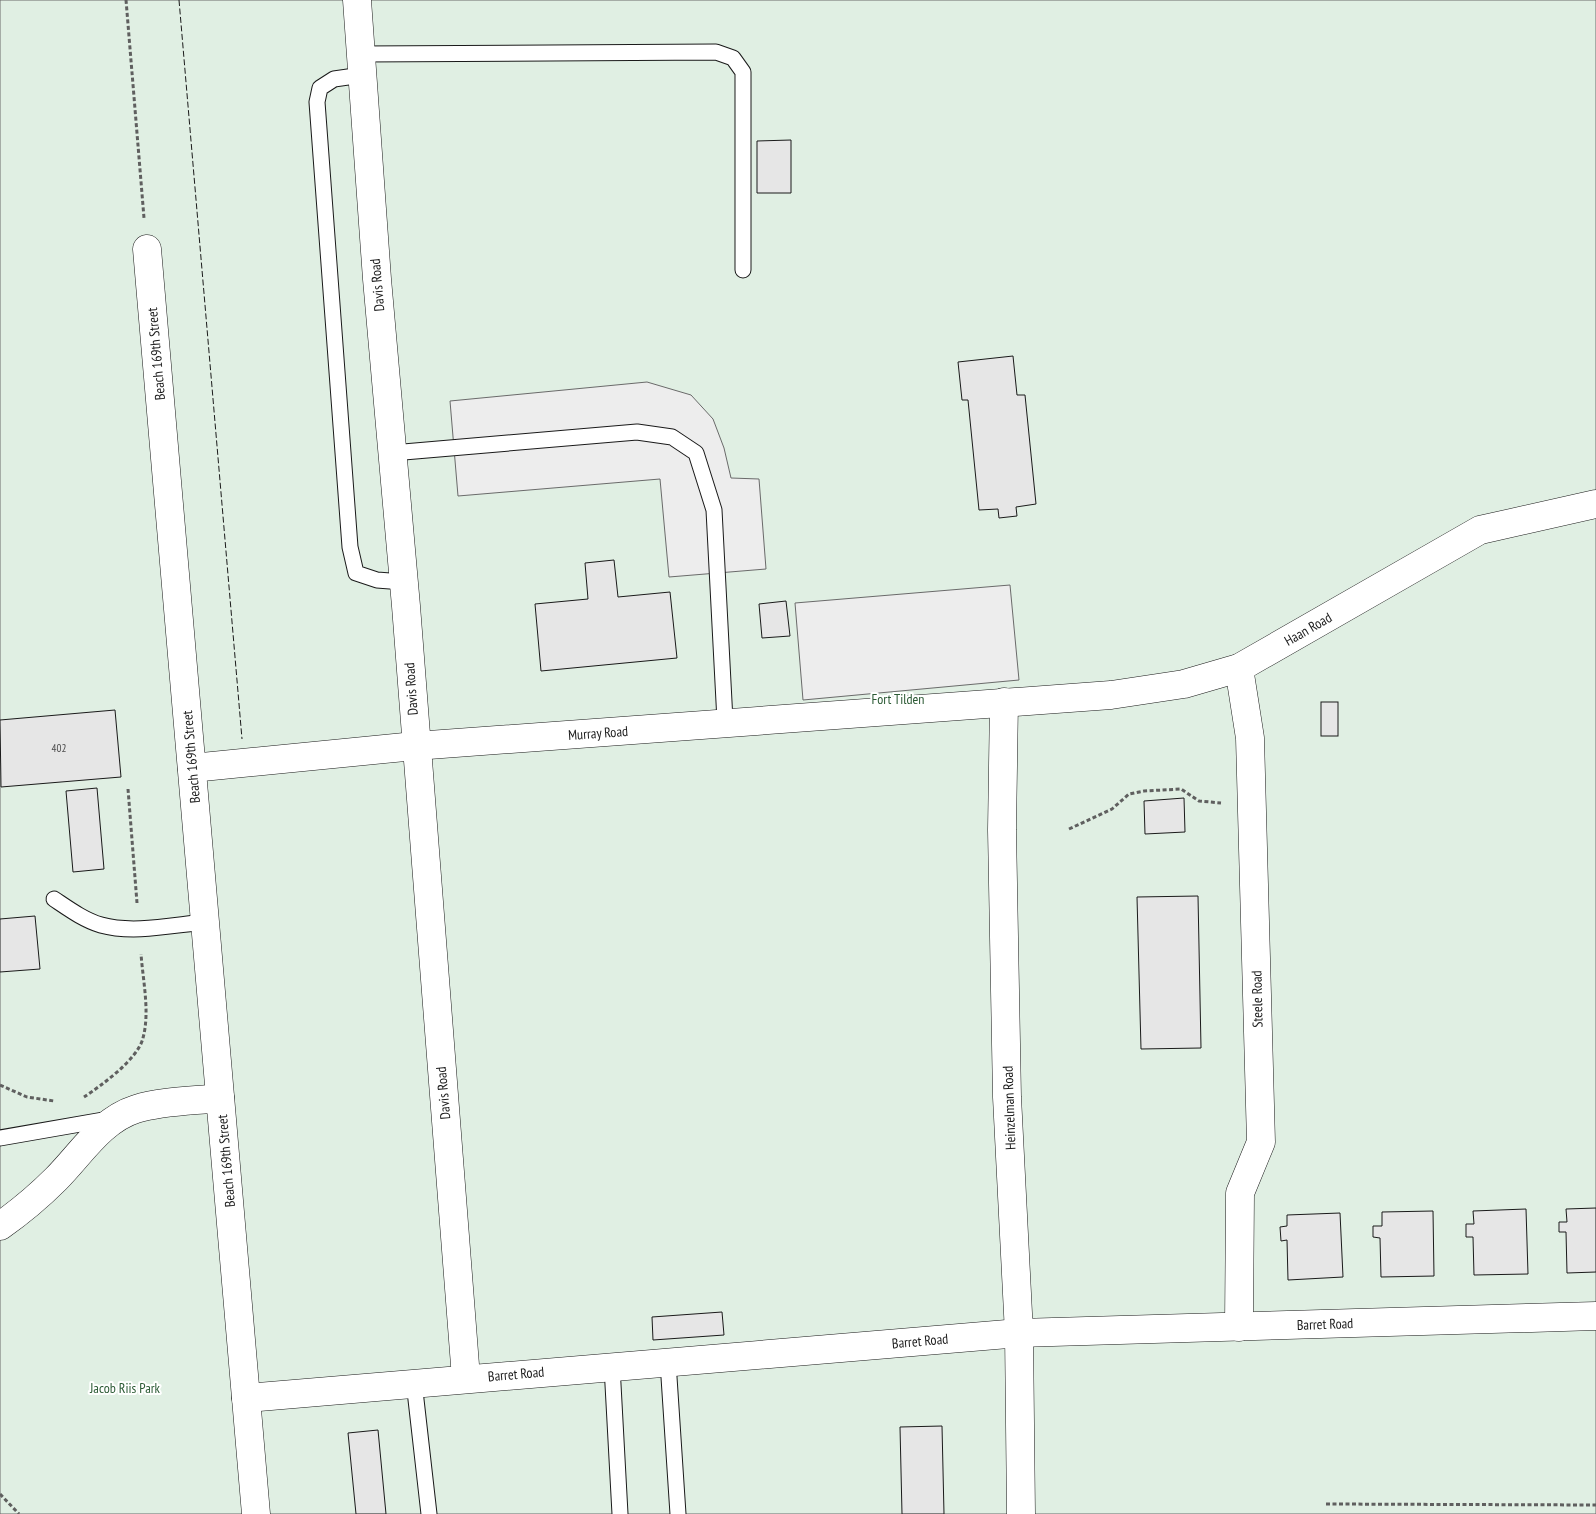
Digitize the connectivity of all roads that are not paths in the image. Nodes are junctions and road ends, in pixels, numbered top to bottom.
1 (357, 0) edge
2 (362, 64) junction
3 (147, 249) road end
4 (743, 270) dead end
5 (392, 453) junction
6 (1596, 504) edge
7 (403, 582) junction
8 (1239, 668) junction
9 (1004, 702) junction
10 (725, 722) junction
11 (415, 746) junction
12 (192, 768) junction
13 (54, 899) dead end
14 (205, 922) junction
15 (220, 1098) junction
16 (120, 1116) junction
17 (0, 1138) edge
18 (0, 1226) edge
19 (1596, 1316) edge
20 (1239, 1327) junction
21 (1019, 1333) junction
22 (668, 1362) junction
23 (612, 1366) junction
24 (466, 1378) junction
25 (414, 1382) junction
26 (246, 1398) junction
27 (256, 1514) edge
28 (429, 1514) edge
29 (620, 1514) edge
30 (678, 1514) edge
31 (1021, 1514) edge

1 - 2 street, Davis Road
2 - 4 lane
2 - 5 street, Davis Road
2 - 7 lane
3 - 12 street, Beach 169th Street
5 - 7 street, Davis Road
5 - 10 lane
6 - 8 street, Haan Road
7 - 11 street, Davis Road
8 - 9 street, Haan Road
8 - 20 street, Steele Road
9 - 10 street, Murray Road
9 - 21 street, Heinzelman Road
10 - 11 street, Murray Road
11 - 12 street, Murray Road
11 - 24 street, Davis Road
12 - 14 street, Beach 169th Street
13 - 14 lane
14 - 15 street, Beach 169th Street
15 - 16 street
15 - 26 street, Beach 169th Street
16 - 17 lane
16 - 18 street
19 - 20 street, Barret Road
20 - 21 street, Barret Road
21 - 22 street, Barret Road
21 - 31 street, Heinzelman Road
22 - 23 street, Barret Road
22 - 30 lane
23 - 24 street, Barret Road
23 - 29 lane
24 - 25 street, Barret Road
25 - 26 street, Barret Road
25 - 28 lane
26 - 27 street, Beach 169th Street

